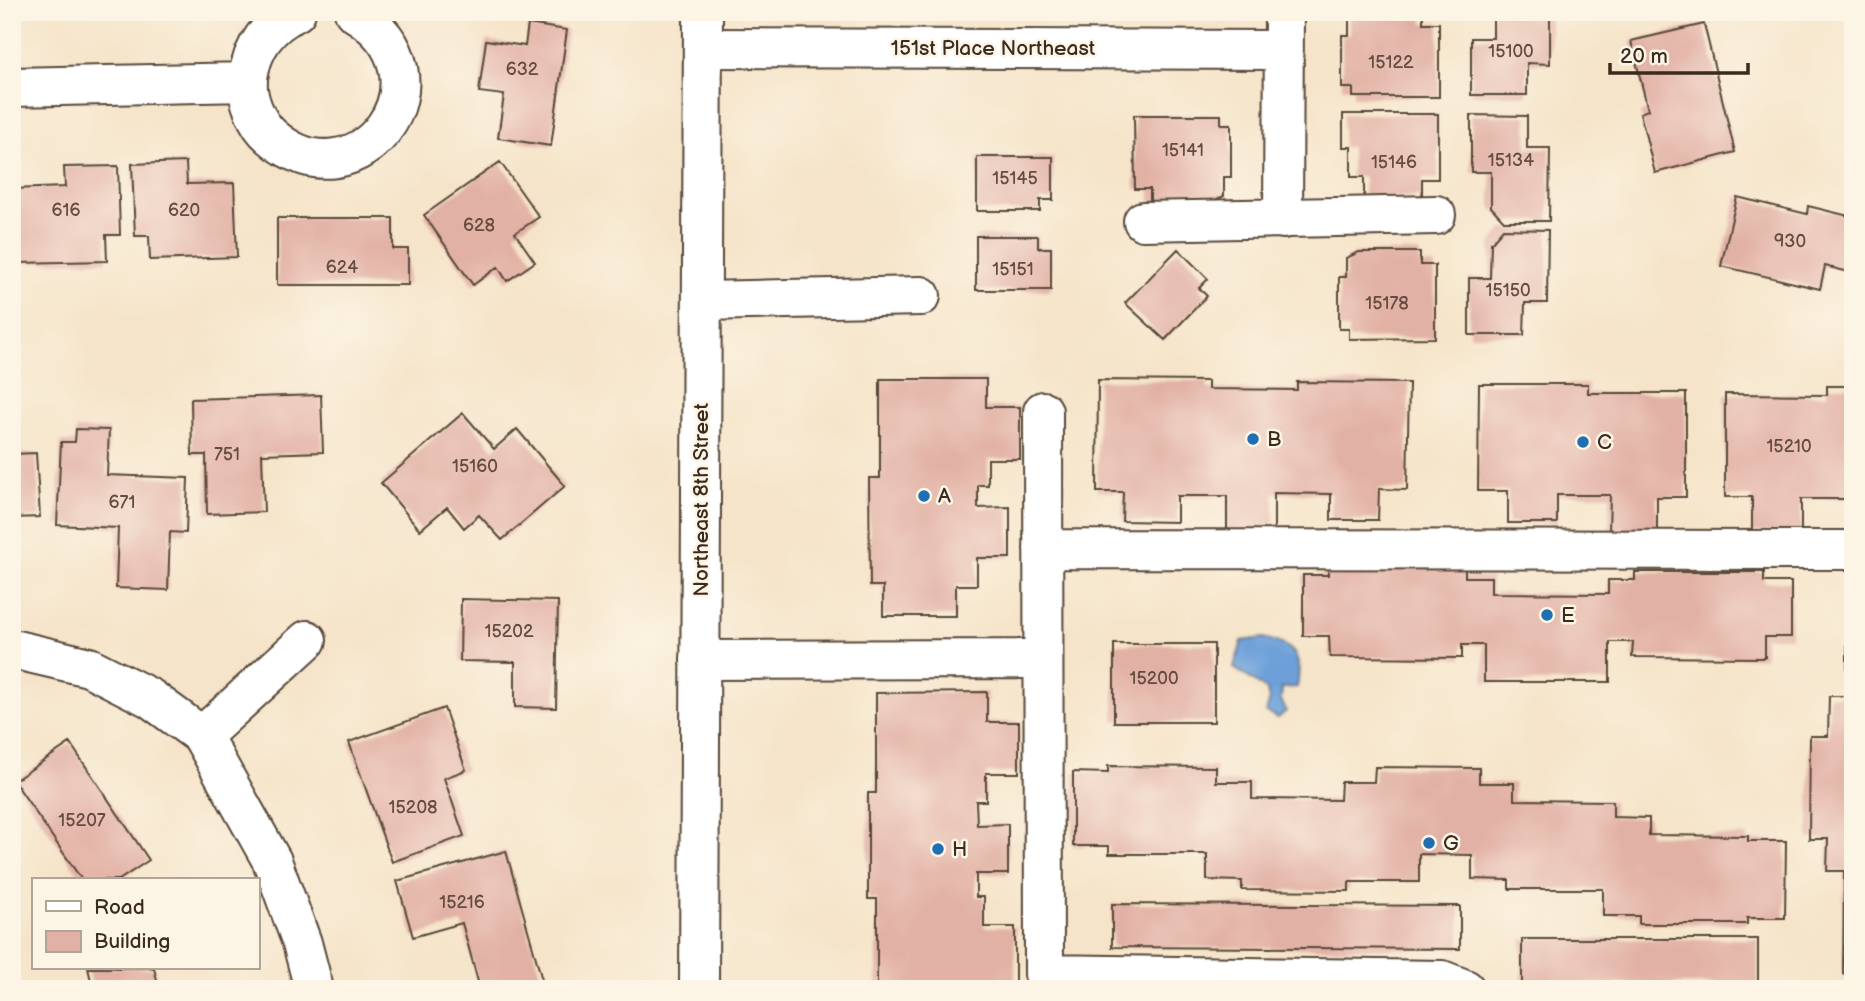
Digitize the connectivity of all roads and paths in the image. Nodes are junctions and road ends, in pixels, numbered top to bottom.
1 (296, 12) edge
2 (354, 12) edge
3 (1284, 12) edge
4 (703, 30) edge
5 (1283, 50) junction
6 (248, 82) junction
7 (12, 87) edge
8 (1436, 215) dead end
9 (1283, 219) junction
10 (1143, 221) dead end
11 (921, 296) dead end
12 (703, 301) junction
13 (1043, 411) dead end
14 (1043, 549) junction
15 (1853, 550) edge
16 (307, 640) dead end
17 (12, 649) edge
18 (1043, 659) junction
19 (700, 660) junction
20 (202, 736) junction
21 (314, 989) edge
22 (699, 989) edge
23 (1465, 989) edge

1 - 6 street
2 - 6 street
3 - 5 street
4 - 5 street, 151st Place Northeast
4 - 12 street, Northeast 8th Street
5 - 9 street
6 - 7 street
8 - 9 street
9 - 10 street
11 - 12 street
12 - 19 street, Northeast 8th Street
13 - 14 street
14 - 15 street
14 - 18 street
16 - 20 street
17 - 20 street
18 - 19 street
18 - 23 street
19 - 22 street, Northeast 8th Street
20 - 21 street

